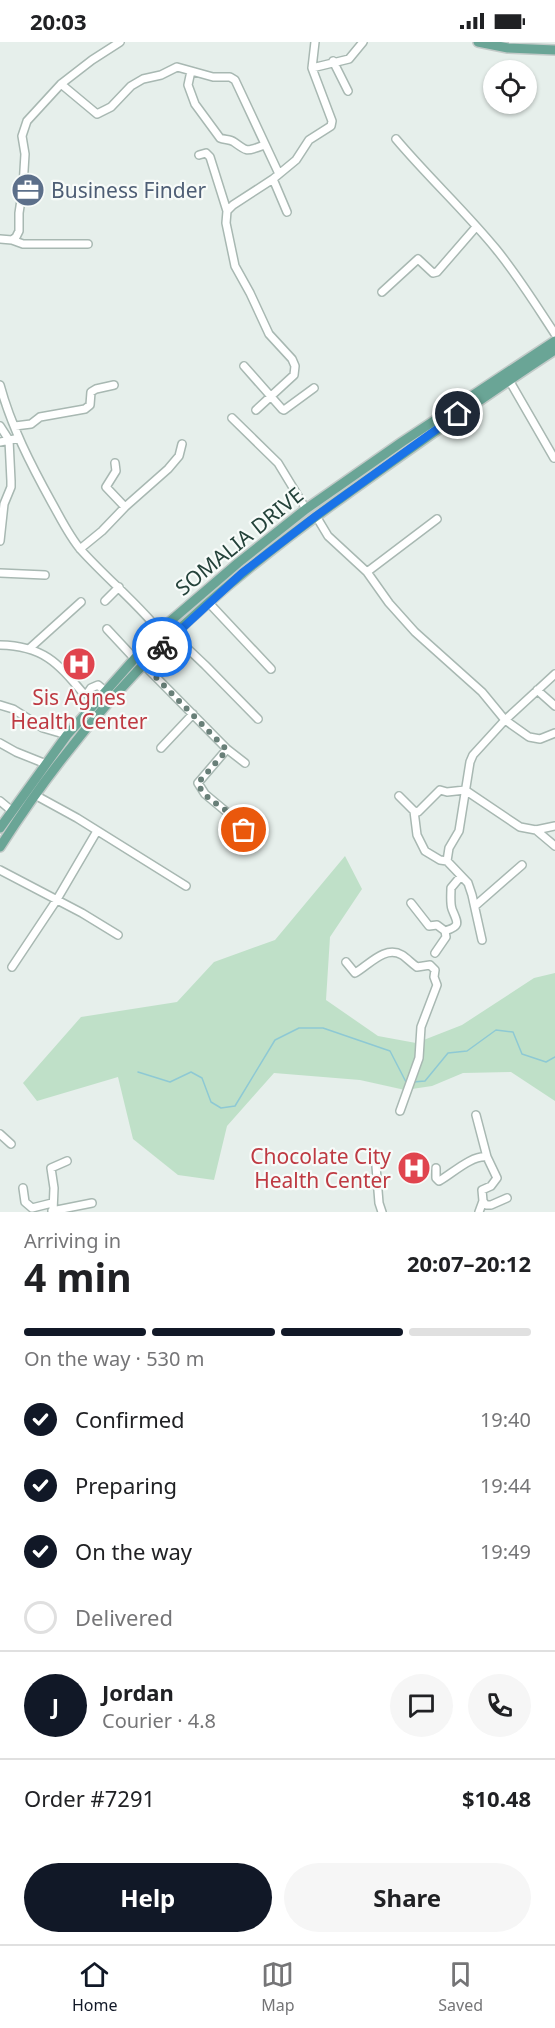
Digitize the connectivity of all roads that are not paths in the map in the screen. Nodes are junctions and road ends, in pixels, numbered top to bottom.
1 (120, 42) edge
2 (315, 42) edge
3 (363, 42) edge
4 (478, 42) edge
5 (555, 50) edge
6 (333, 61) junction
7 (312, 68) junction
8 (191, 71) junction
9 (61, 84) junction
10 (348, 91) dead end
11 (396, 139) dead end
12 (265, 146) junction
13 (199, 155) dead end
14 (279, 174) junction
15 (273, 179) junction
16 (227, 211) junction
17 (287, 212) dead end
18 (476, 227) junction
19 (0, 239) edge
20 (12, 240) junction
21 (88, 244) dead end
22 (382, 292) dead end
23 (555, 334) edge
24 (555, 341) edge
25 (555, 350) edge
26 (244, 366) dead end
27 (509, 380) junction
28 (0, 385) edge
29 (114, 385) dead end
30 (314, 388) dead end
31 (271, 397) junction
32 (2, 401) edge
33 (256, 410) dead end
34 (232, 418) dead end
35 (0, 426) edge
36 (15, 426) junction
37 (19, 438) junction
38 (9, 440) junction
39 (0, 442) edge
40 (182, 444) dead end
41 (554, 458) edge
42 (115, 463) dead end
43 (125, 507) junction
44 (2, 508) edge
45 (306, 509) junction
46 (316, 516) junction
47 (437, 519) dead end
48 (0, 541) edge
49 (80, 549) junction
50 (367, 572) junction
51 (0, 573) edge
52 (45, 575) dead end
53 (119, 587) junction
54 (105, 601) dead end
55 (81, 602) dead end
56 (209, 603) junction
57 (107, 628) dead end
58 (160, 630) junction
59 (175, 633) junction
60 (168, 640) junction
61 (0, 645) edge
62 (30, 648) junction
63 (134, 658) junction
64 (144, 665) junction
65 (271, 669) dead end
66 (555, 674) edge
67 (537, 690) junction
68 (105, 691) junction
69 (0, 705) edge
70 (555, 705) edge
71 (193, 714) junction
72 (258, 719) dead end
73 (506, 720) junction
74 (555, 733) edge
75 (68, 735) junction
76 (0, 742) edge
77 (161, 748) dead end
78 (227, 750) junction
79 (245, 763) dead end
80 (46, 764) junction
81 (465, 790) junction
82 (35, 795) junction
83 (399, 796) dead end
84 (0, 801) edge
85 (414, 811) junction
86 (12, 812) junction
87 (555, 826) edge
88 (0, 828) edge
89 (536, 830) junction
90 (97, 831) junction
91 (244, 844) dead end
92 (555, 846) edge
93 (0, 847) edge
94 (447, 861) junction
95 (522, 865) dead end
96 (0, 870) edge
97 (461, 876) junction
98 (186, 886) dead end
99 (56, 901) junction
100 (411, 903) dead end
101 (475, 906) junction
102 (445, 931) junction
103 (118, 935) dead end
104 (482, 940) dead end
105 (435, 954) dead end
106 (346, 962) dead end
107 (12, 967) dead end
108 (400, 1112) dead end
109 (476, 1115) dead end
110 (0, 1134) edge
111 (11, 1144) dead end
112 (487, 1157) junction
113 (67, 1161) dead end
114 (376, 1167) dead end
115 (436, 1168) dead end
116 (23, 1188) dead end
117 (507, 1198) dead end
118 (483, 1201) junction
119 (52, 1203) junction
120 (92, 1203) dead end
121 (53, 1212) edge
122 (382, 1212) edge
123 (479, 1212) edge

1 - 9 street
2 - 7 street
3 - 6 street
4 - 5 main road
6 - 7 street
6 - 10 street
7 - 14 street
8 - 9 street
8 - 12 street
8 - 12 street
9 - 20 street
11 - 18 street
12 - 14 street
13 - 16 street
14 - 15 street
15 - 16 street
15 - 17 street
16 - 31 street
18 - 22 street
18 - 23 street
19 - 20 street
20 - 21 street
24 - 45 main road, SOMALIA DRIVE
25 - 27 main road, SOMALIA DRIVE
26 - 31 street
27 - 41 street
27 - 46 main road, SOMALIA DRIVE
28 - 32 street
29 - 36 street
30 - 31 street
31 - 33 street
32 - 36 street
34 - 45 street
35 - 38 street
36 - 37 street
37 - 38 street
37 - 49 street
38 - 39 street
38 - 44 street
40 - 43 street
42 - 43 street
43 - 49 street
44 - 48 street
45 - 58 main road, SOMALIA DRIVE
46 - 50 street
46 - 56 main road, SOMALIA DRIVE
47 - 50 street
49 - 53 street
50 - 73 street
51 - 52 street
53 - 54 street
53 - 58 street
55 - 62 street
56 - 59 main road, SOMALIA DRIVE
56 - 65 street
57 - 63 street
58 - 60 street
58 - 63 main road, SOMALIA DRIVE
59 - 60 main road, SOMALIA DRIVE
59 - 72 street
60 - 64 main road, SOMALIA DRIVE
61 - 62 street
62 - 68 street
63 - 68 main road, SOMALIA DRIVE
64 - 71 street
64 - 82 main road, SOMALIA DRIVE
66 - 67 street
67 - 70 street
67 - 73 street
68 - 75 main road, SOMALIA DRIVE
69 - 75 street
71 - 77 street
71 - 78 street
73 - 74 street
73 - 81 street
75 - 80 main road, SOMALIA DRIVE
76 - 80 street
78 - 79 street
78 - 91 street
80 - 86 main road, SOMALIA DRIVE
81 - 85 street
81 - 89 street
81 - 94 street
82 - 90 street
82 - 93 main road, SOMALIA DRIVE
83 - 85 street
84 - 86 street
85 - 94 street
86 - 88 main road, SOMALIA DRIVE
87 - 89 street
89 - 92 street
90 - 98 street
90 - 99 street
94 - 97 street
95 - 101 street
96 - 99 street
97 - 101 street
97 - 102 street
99 - 103 street
99 - 107 street
100 - 102 street
101 - 104 street
102 - 105 street
106 - 108 street
109 - 112 street
110 - 111 street
112 - 115 street
112 - 118 street
113 - 119 street
114 - 122 street
116 - 119 street
117 - 118 street
118 - 123 street
119 - 121 street
120 - 121 street

